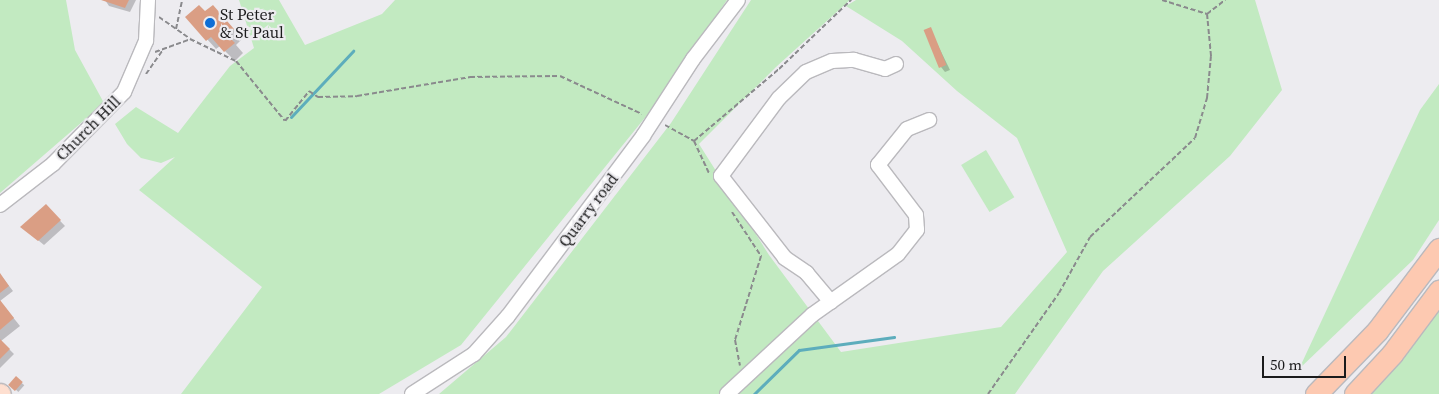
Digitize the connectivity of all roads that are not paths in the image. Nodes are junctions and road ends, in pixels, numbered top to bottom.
1 (738, 0) edge
2 (148, 4) edge
3 (896, 64) dead end
4 (929, 120) dead end
5 (0, 205) edge
6 (1439, 249) edge
7 (1439, 291) edge
8 (831, 302) junction
9 (412, 394) edge
10 (727, 394) edge
11 (1316, 394) edge
12 (1355, 394) edge

1 - 9 street, Quarry road
2 - 5 street, Church Hill
3 - 8 street
4 - 8 street
6 - 11 highway
7 - 12 highway
8 - 10 street

